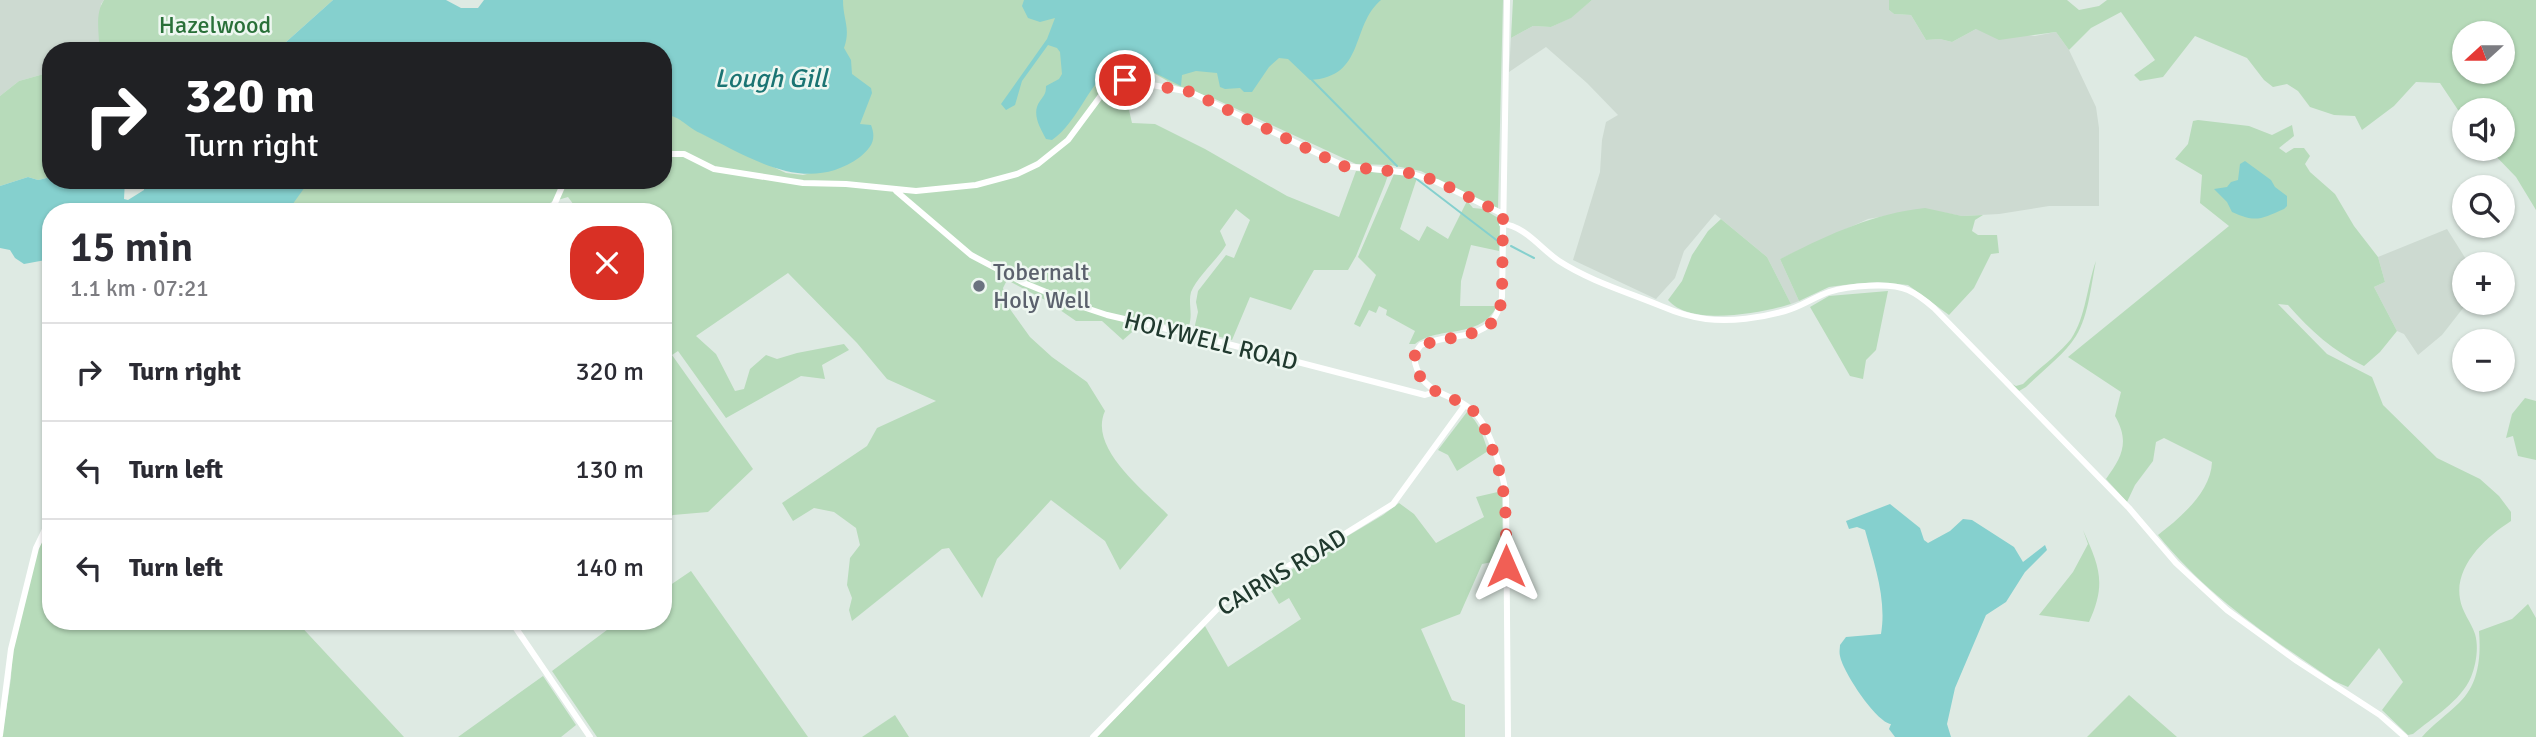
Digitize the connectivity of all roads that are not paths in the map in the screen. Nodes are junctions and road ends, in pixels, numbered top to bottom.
1 (1507, 0) edge
2 (672, 154) edge
3 (894, 190) junction
4 (1503, 214) junction
5 (1502, 224) junction
6 (1435, 392) junction
7 (1465, 405) junction
8 (42, 533) edge
9 (516, 630) edge
10 (0, 735) edge
11 (590, 737) edge
12 (1093, 737) edge
13 (1508, 737) edge
14 (2406, 737) edge

1 - 4 street
2 - 3 street
3 - 4 street
3 - 6 street, HOLYWELL ROAD
4 - 5 street
5 - 6 street
5 - 14 street
6 - 7 street
7 - 12 street, CAIRNS ROAD
7 - 13 street
8 - 10 street
9 - 11 street

